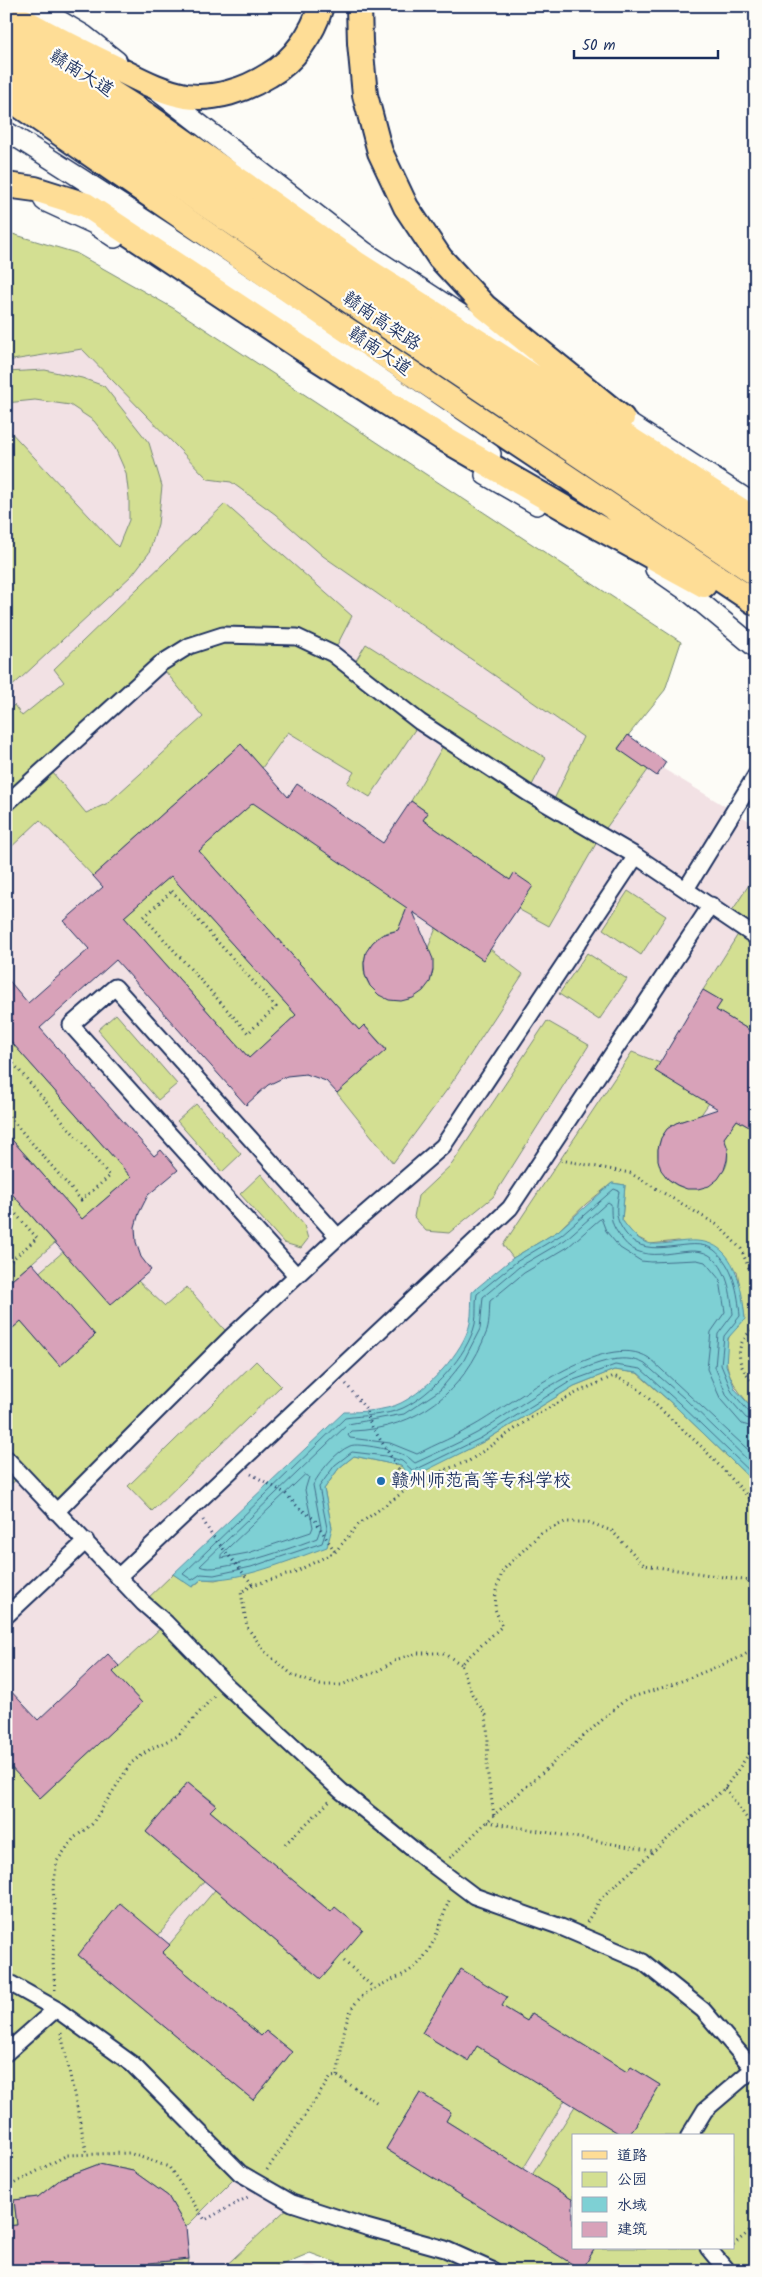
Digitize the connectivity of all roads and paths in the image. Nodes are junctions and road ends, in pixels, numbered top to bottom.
1 (35, 6) edge
2 (321, 6) edge
3 (360, 6) edge
4 (6, 11) edge
5 (6, 26) edge
6 (6, 47) edge
7 (6, 70) edge
8 (151, 85) junction
9 (6, 96) edge
10 (6, 131) edge
11 (6, 185) edge
12 (6, 195) edge
13 (629, 424) junction
14 (698, 482) junction
15 (756, 505) edge
16 (585, 520) junction
17 (756, 520) edge
18 (756, 544) edge
19 (659, 571) junction
20 (756, 573) edge
21 (756, 603) edge
22 (756, 613) edge
23 (756, 648) edge
24 (756, 775) edge
25 (6, 804) edge
26 (636, 856) junction
27 (686, 889) junction
28 (711, 905) junction
29 (756, 937) edge
30 (248, 1033) joint
31 (6, 1067) edge
32 (6, 1113) edge
33 (545, 1155) junction
34 (6, 1203) edge
35 (338, 1237) junction
36 (6, 1265) edge
37 (296, 1275) junction
38 (756, 1285) edge
39 (756, 1328) edge
40 (337, 1370) junction
41 (756, 1384) edge
42 (6, 1458) edge
43 (265, 1482) dead end
44 (410, 1487) junction
45 (756, 1505) edge
46 (56, 1512) junction
47 (211, 1534) dead end
48 (86, 1542) junction
49 (335, 1552) junction
50 (118, 1577) junction
51 (756, 1582) edge
52 (253, 1585) junction
53 (6, 1616) edge
54 (756, 1648) edge
55 (461, 1664) junction
56 (225, 1684) junction
57 (756, 1744) edge
58 (725, 1788) junction
59 (341, 1791) junction
60 (494, 1815) junction
61 (488, 1822) junction
62 (756, 1831) edge
63 (285, 1844) dead end
64 (653, 1851) junction
65 (439, 1869) junction
66 (457, 1882) junction
67 (578, 1935) junction
68 (344, 1962) dead end
69 (6, 1981) edge
70 (374, 1988) junction
71 (56, 2009) junction
72 (6, 2054) edge
73 (754, 2070) edge
74 (337, 2076) junction
75 (379, 2104) dead end
76 (690, 2134) edge
77 (87, 2154) junction
78 (262, 2185) junction
79 (6, 2188) edge
80 (756, 2226) edge
81 (734, 2244) edge
82 (710, 2250) edge
83 (494, 2271) edge
84 (727, 2271) edge

1 - 8 street
2 - 8 main road
3 - 13 main road
4 - 8 main road
5 - 14 main road, 赣南大道
6 - 18 highway, 赣南高架路
7 - 20 highway, 赣南高架路
8 - 13 street
9 - 21 main road, 赣南大道
10 - 16 street
11 - 16 main road
12 - 19 street
13 - 14 main road
13 - 15 street
14 - 17 main road, 赣南大道
16 - 19 street
16 - 22 main road
19 - 23 street
24 - 27 street
25 - 26 street
26 - 27 street
26 - 35 street
27 - 28 street
28 - 29 street
28 - 33 street
30 - 30 path
31 - 32 path
33 - 38 path
33 - 40 street
34 - 36 path
35 - 37 street
35 - 37 street
37 - 46 street
39 - 41 path
40 - 44 path
40 - 50 street
42 - 46 street
43 - 49 path
44 - 45 path
44 - 49 path
46 - 48 street
47 - 52 path
48 - 50 street
48 - 53 street
49 - 52 path
50 - 56 street
51 - 55 path
52 - 55 path
54 - 60 path
55 - 60 path
56 - 59 street
56 - 71 path
57 - 58 path
58 - 62 path
58 - 64 path
59 - 63 path
59 - 65 street
60 - 61 path
61 - 64 path
61 - 65 path
64 - 67 path
65 - 66 street
66 - 67 street
66 - 70 path
67 - 73 street
68 - 70 path
69 - 71 street
70 - 74 path
71 - 72 street
71 - 77 path
71 - 78 street
73 - 76 street
74 - 75 path
74 - 78 path
77 - 78 path
77 - 79 path
78 - 83 street
80 - 81 path
82 - 84 street

